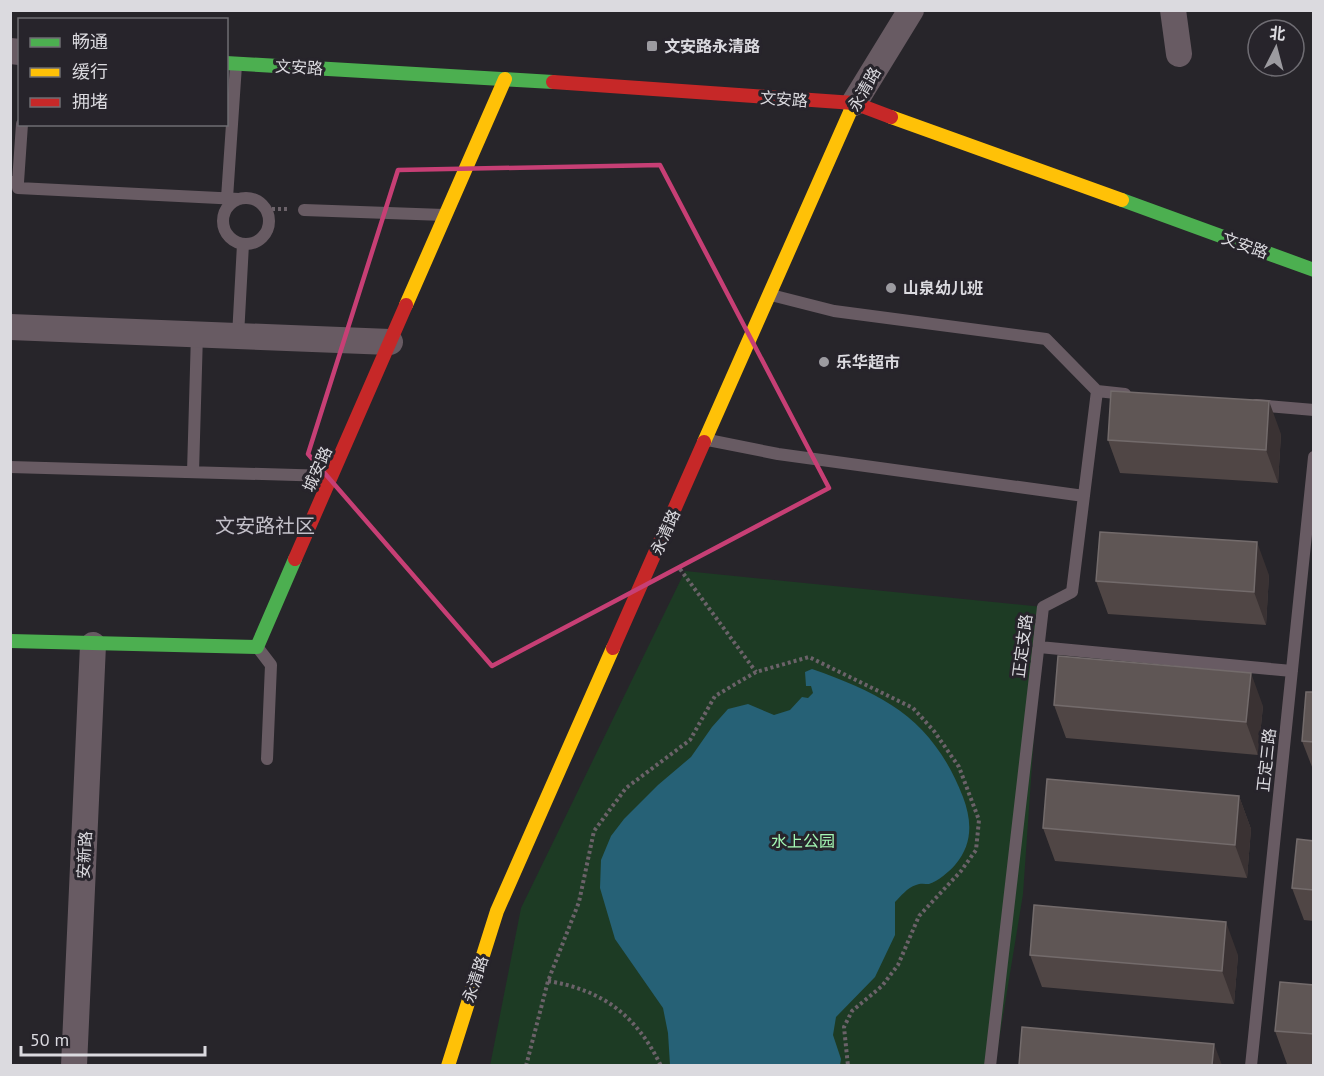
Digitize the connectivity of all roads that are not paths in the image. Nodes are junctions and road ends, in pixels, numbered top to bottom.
1 (911, 10) edge
2 (1173, 10) edge
3 (1179, 54) dead end
4 (231, 63) edge
5 (505, 79) junction
6 (854, 104) junction
7 (21, 126) edge
8 (14, 182) edge
9 (233, 199) junction
10 (304, 210) dead end
11 (446, 215) junction
12 (243, 244) junction
13 (1314, 270) edge
14 (770, 294) junction
15 (10, 327) edge
16 (197, 334) junction
17 (238, 336) junction
18 (390, 342) junction
19 (1097, 391) junction
20 (1142, 395) edge
21 (1245, 404) edge
22 (1314, 410) edge
23 (705, 440) junction
24 (1314, 457) edge
25 (10, 467) edge
26 (193, 472) junction
27 (332, 476) junction
28 (1084, 496) junction
29 (10, 641) edge
30 (93, 645) junction
31 (257, 646) junction
32 (1039, 647) junction
33 (1292, 671) junction
34 (267, 759) dead end
35 (74, 1065) edge
36 (447, 1065) edge
37 (990, 1065) edge
38 (1251, 1065) edge

1 - 6 street, 永清路
2 - 3 street
4 - 5 street, 文安路
4 - 9 lane
5 - 6 street, 文安路
5 - 11 street, 城安路
6 - 13 street, 文安路
6 - 14 street, 永清路
7 - 8 lane
8 - 9 lane
9 - 12 lane
9 - 12 lane
10 - 11 lane
11 - 18 street, 城安路
12 - 17 lane
14 - 19 lane
14 - 23 street, 永清路
15 - 16 street
16 - 17 street
16 - 26 lane
17 - 18 street
18 - 27 street, 城安路
19 - 20 lane
19 - 28 lane, 正定支路
21 - 22 lane
23 - 28 lane
23 - 36 street, 永清路
24 - 33 lane, 正定三路
25 - 26 lane
26 - 27 lane
27 - 31 street, 城安路
28 - 32 lane, 正定支路
29 - 30 street
30 - 31 street
30 - 35 street, 安新路
31 - 34 lane
32 - 33 lane
32 - 37 lane, 正定支路
33 - 38 lane, 正定三路

